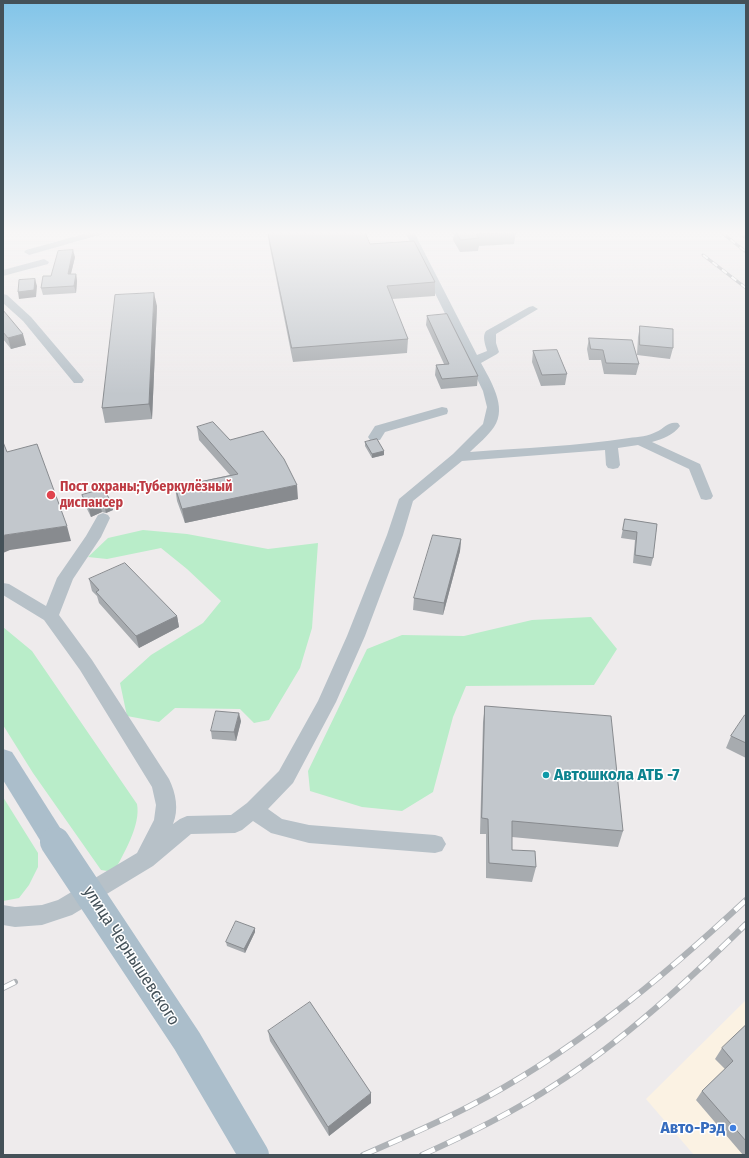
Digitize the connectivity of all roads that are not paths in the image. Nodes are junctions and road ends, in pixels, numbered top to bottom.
1 (437, 286) edge
2 (3, 297) edge
3 (533, 309) dead end
4 (475, 361) junction
5 (78, 380) dead end
6 (442, 411) dead end
7 (673, 426) dead end
8 (375, 437) dead end
9 (640, 441) junction
10 (611, 445) junction
11 (458, 457) junction
12 (614, 465) dead end
13 (706, 496) dead end
14 (103, 518) dead end
15 (3, 588) edge
16 (50, 616) junction
17 (3, 760) edge
18 (254, 809) junction
19 (435, 844) dead end
20 (129, 870) junction
21 (3, 915) edge
22 (254, 1155) edge

1 - 4 street
2 - 5 street
3 - 4 street
4 - 11 street
6 - 8 street
7 - 9 street
9 - 10 street
9 - 13 street
10 - 11 street
10 - 12 street
11 - 18 street
14 - 16 street
15 - 16 street
16 - 20 street
17 - 22 main road, улица Чернышевского, bridge
18 - 19 street
18 - 20 street
20 - 21 street

